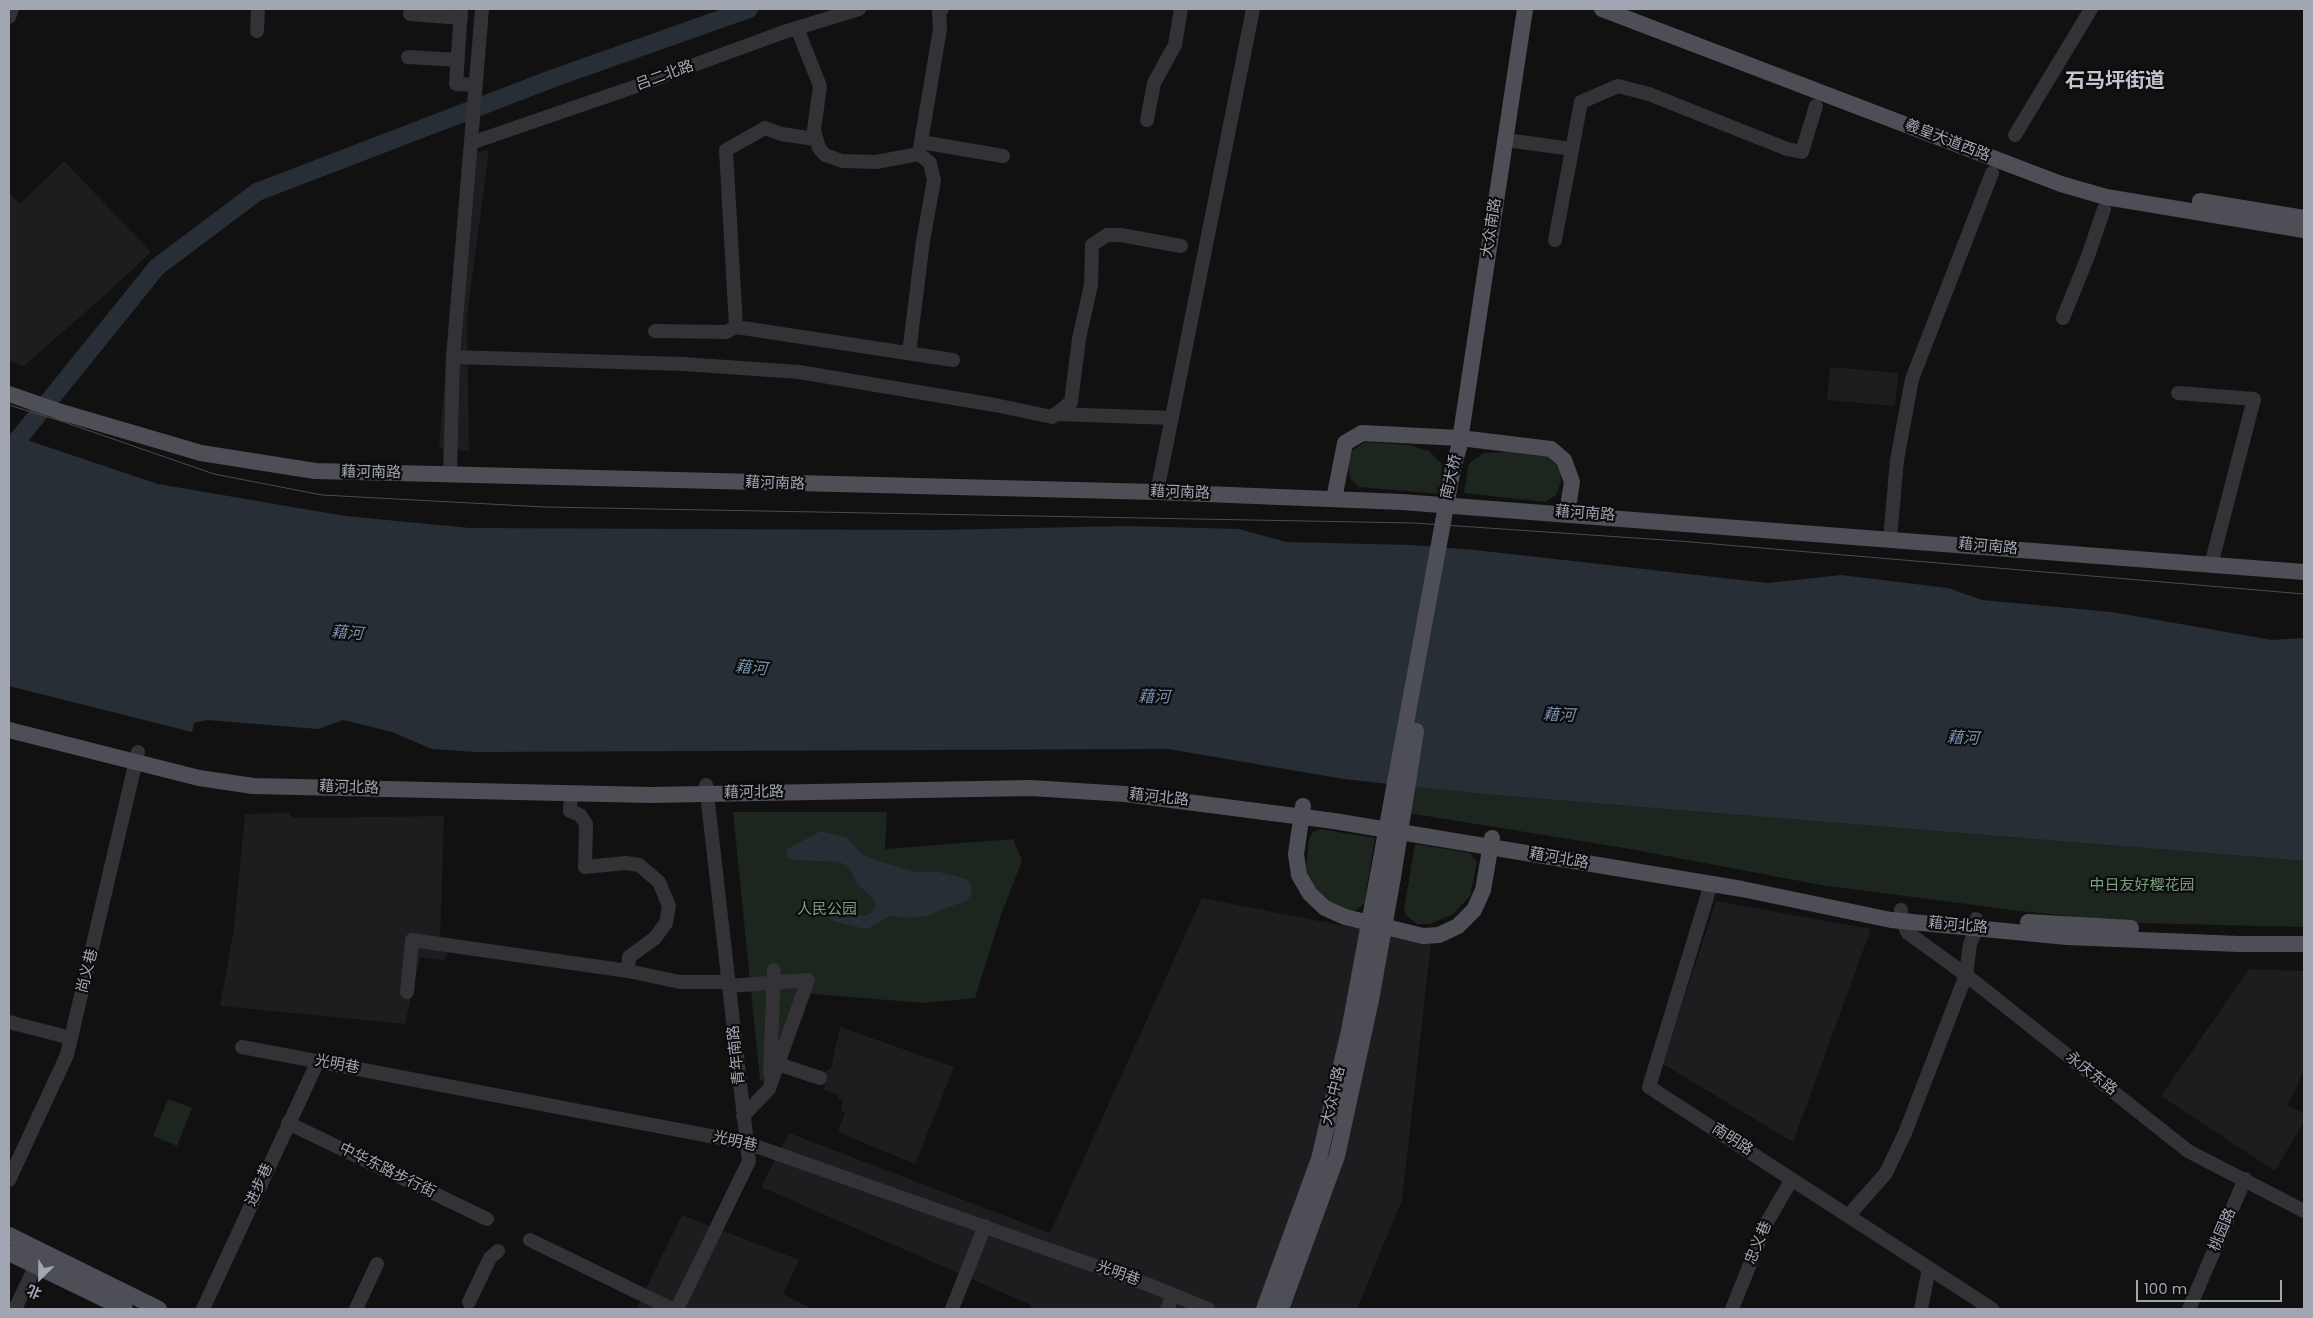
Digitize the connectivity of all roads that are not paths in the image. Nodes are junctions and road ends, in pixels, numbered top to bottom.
1 (12, 9) edge
2 (258, 9) edge
3 (482, 9) edge
4 (859, 9) edge
5 (942, 9) edge
6 (1181, 9) edge
7 (1253, 9) edge
8 (1525, 9) edge
9 (1602, 9) edge
10 (1633, 9) edge
11 (2091, 9) edge
12 (461, 13) edge
13 (410, 14) dead end
14 (9, 17) edge
15 (798, 28) junction
16 (257, 31) dead end
17 (408, 57) dead end
18 (458, 60) junction
19 (474, 91) junction
20 (1816, 106) dead end
21 (1147, 120) dead end
22 (2015, 135) dead end
23 (472, 139) junction
24 (815, 139) junction
25 (1506, 140) junction
26 (920, 148) junction
27 (1572, 149) junction
28 (1003, 156) dead end
29 (1992, 174) dead end
30 (2104, 209) dead end
31 (2304, 218) edge
32 (2304, 230) edge
33 (1555, 240) dead end
34 (1181, 246) dead end
35 (2063, 318) dead end
36 (736, 328) junction
37 (655, 332) dead end
38 (909, 354) junction
39 (453, 357) junction
40 (953, 360) dead end
41 (2178, 393) dead end
42 (9, 394) edge
43 (1055, 414) junction
44 (1172, 418) junction
45 (1460, 443) junction
46 (450, 474) junction
47 (1156, 492) junction
48 (1334, 499) junction
49 (1567, 513) junction
50 (1890, 539) junction
51 (2210, 565) junction
52 (2304, 572) edge
53 (9, 721) edge
54 (9, 730) edge
55 (137, 757) junction
56 (707, 789) junction
57 (571, 794) junction
58 (1302, 811) junction
59 (1492, 842) junction
60 (1386, 876) joint
61 (1712, 884) junction
62 (1902, 915) junction
63 (1976, 923) junction
64 (1377, 925) junction
65 (2304, 934) edge
66 (2304, 944) edge
67 (628, 971) junction
68 (1966, 975) junction
69 (774, 977) junction
70 (729, 984) junction
71 (407, 992) dead end
72 (9, 1022) edge
73 (71, 1038) junction
74 (242, 1047) dead end
75 (318, 1061) junction
76 (778, 1064) junction
77 (820, 1078) dead end
78 (769, 1089) junction
79 (743, 1116) junction
80 (288, 1122) junction
81 (746, 1143) junction
82 (1792, 1179) junction
83 (2245, 1179) junction
84 (9, 1180) edge
85 (2304, 1211) edge
86 (1848, 1216) junction
87 (487, 1219) dead end
88 (985, 1226) junction
89 (9, 1235) edge
90 (530, 1240) dead end
91 (498, 1251) dead end
92 (9, 1253) edge
93 (377, 1264) dead end
94 (35, 1266) junction
95 (1929, 1268) junction
96 (1173, 1295) junction
97 (469, 1302) dead end
98 (15, 1309) edge
99 (125, 1309) edge
100 (158, 1309) edge
101 (203, 1309) edge
102 (356, 1309) edge
103 (672, 1309) edge
104 (677, 1309) edge
105 (952, 1309) edge
106 (1167, 1309) edge
107 (1208, 1309) edge
108 (1264, 1309) edge
109 (1281, 1309) edge
110 (1732, 1309) edge
111 (1921, 1309) edge
112 (1992, 1309) edge
113 (2189, 1309) edge

1 - 14 street
2 - 16 street
3 - 19 street
4 - 15 street, 吕二北路
5 - 26 street
6 - 21 street
7 - 44 street
8 - 25 main road, 大众南路
9 - 32 main road, 羲皇大道西路
10 - 31 main road, 羲皇大道西路
11 - 22 street
12 - 13 street
12 - 18 street
15 - 23 street, 吕二北路
15 - 24 street
17 - 18 street
18 - 19 street
19 - 23 street
20 - 27 street
23 - 39 street
24 - 26 street
24 - 36 street
25 - 27 street
25 - 45 main road, 大众南路
26 - 28 street
26 - 38 street
27 - 33 street
29 - 50 street
30 - 35 street
34 - 43 street
36 - 37 street
36 - 38 street
38 - 40 street
39 - 43 street
39 - 46 street
41 - 51 street
42 - 46 main road, 藉河南路
43 - 44 street
44 - 47 street
45 - 48 main road
45 - 49 main road
45 - 60 main road, 南大桥, bridge
46 - 47 main road, 藉河南路
47 - 48 main road, 藉河南路
48 - 49 main road, 藉河南路
49 - 50 main road, 藉河南路
50 - 51 main road, 藉河南路
51 - 52 main road, 藉河南路
53 - 55 main road, 藉河北路
54 - 55 main road, 藉河北路
55 - 56 main road, 藉河北路
55 - 57 main road, 藉河北路
55 - 73 street, 尚义巷
56 - 57 main road, 藉河北路
56 - 58 main road, 藉河北路
56 - 70 street, 青年南路
57 - 67 street
58 - 59 main road, 藉河北路
58 - 64 main road
59 - 61 main road, 藉河北路
59 - 62 main road, 藉河北路
59 - 64 main road
60 - 64 main road, 大众中路
61 - 62 main road, 藉河北路
61 - 82 street, 南明路
62 - 63 main road, 藉河北路
62 - 68 street, 永庆东路
63 - 65 main road, 藉河北路
63 - 66 main road, 藉河北路
63 - 68 street
64 - 108 main road, 大众中路
64 - 109 main road, 大众中路
67 - 70 street
67 - 71 street
68 - 83 street, 永庆东路
68 - 86 street
69 - 70 street
69 - 76 street
69 - 78 street
70 - 79 street, 青年南路
72 - 73 street
73 - 84 street, 尚义巷
74 - 75 street, 光明巷
75 - 80 street, 进步巷
75 - 81 street, 光明巷
76 - 77 street
76 - 78 street
78 - 79 street
79 - 81 street, 青年南路
80 - 87 street, 中华东路步行街
80 - 101 street, 进步巷
81 - 88 street, 光明巷
81 - 104 street, 青年南路
82 - 86 street, 南明路
82 - 110 street, 忠义巷
83 - 85 street, 永庆东路
83 - 113 street, 桃园路
86 - 95 street, 南明路
88 - 96 street, 光明巷
88 - 105 street
89 - 100 main road
90 - 103 street
91 - 97 street
92 - 94 main road
93 - 102 street
94 - 98 street
94 - 99 main road
95 - 111 street
95 - 112 street, 南明路
96 - 106 street
96 - 107 street, 光明巷

